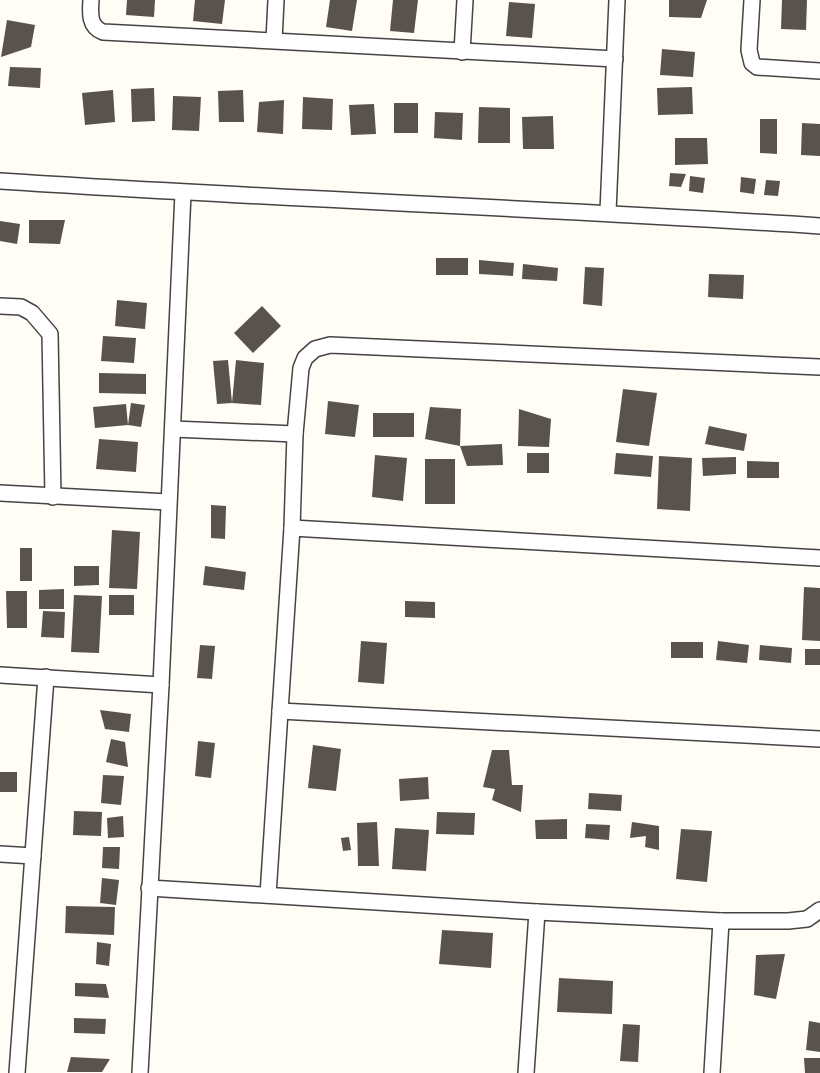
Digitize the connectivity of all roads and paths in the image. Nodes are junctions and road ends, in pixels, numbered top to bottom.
1 (91, 0) edge
2 (276, 0) edge
3 (465, 0) edge
4 (617, 0) edge
5 (752, 0) edge
6 (274, 40) junction
7 (462, 52) junction
8 (615, 59) junction
9 (820, 71) edge
10 (0, 181) edge
11 (183, 193) junction
12 (608, 212) junction
13 (820, 226) edge
14 (0, 306) edge
15 (820, 367) edge
16 (173, 429) junction
17 (295, 434) junction
18 (0, 494) edge
19 (53, 497) junction
20 (168, 502) junction
21 (292, 528) junction
22 (820, 558) edge
23 (0, 675) edge
24 (46, 677) junction
25 (161, 686) junction
26 (280, 711) junction
27 (820, 739) edge
28 (0, 854) edge
29 (33, 856) junction
30 (149, 888) junction
31 (268, 895) junction
32 (820, 910) edge
33 (537, 912) junction
34 (721, 921) junction
35 (17, 1073) edge
36 (140, 1073) edge
37 (526, 1073) edge
38 (712, 1073) edge

1 - 6 street
2 - 6 street
3 - 7 street
4 - 8 street
5 - 9 street
6 - 7 street
7 - 8 street
8 - 12 street
10 - 11 street
11 - 12 street
11 - 16 street
12 - 13 street
14 - 19 street
15 - 17 street
16 - 17 street
16 - 20 street
17 - 21 street
18 - 19 street
19 - 20 street
20 - 25 street
21 - 22 street
21 - 26 street
23 - 24 street
24 - 25 street
24 - 29 street
25 - 30 street
26 - 27 street
26 - 31 street
28 - 29 street
29 - 35 street
30 - 31 street
30 - 36 street
31 - 33 street
32 - 34 street
33 - 34 street
33 - 37 street
34 - 38 street

